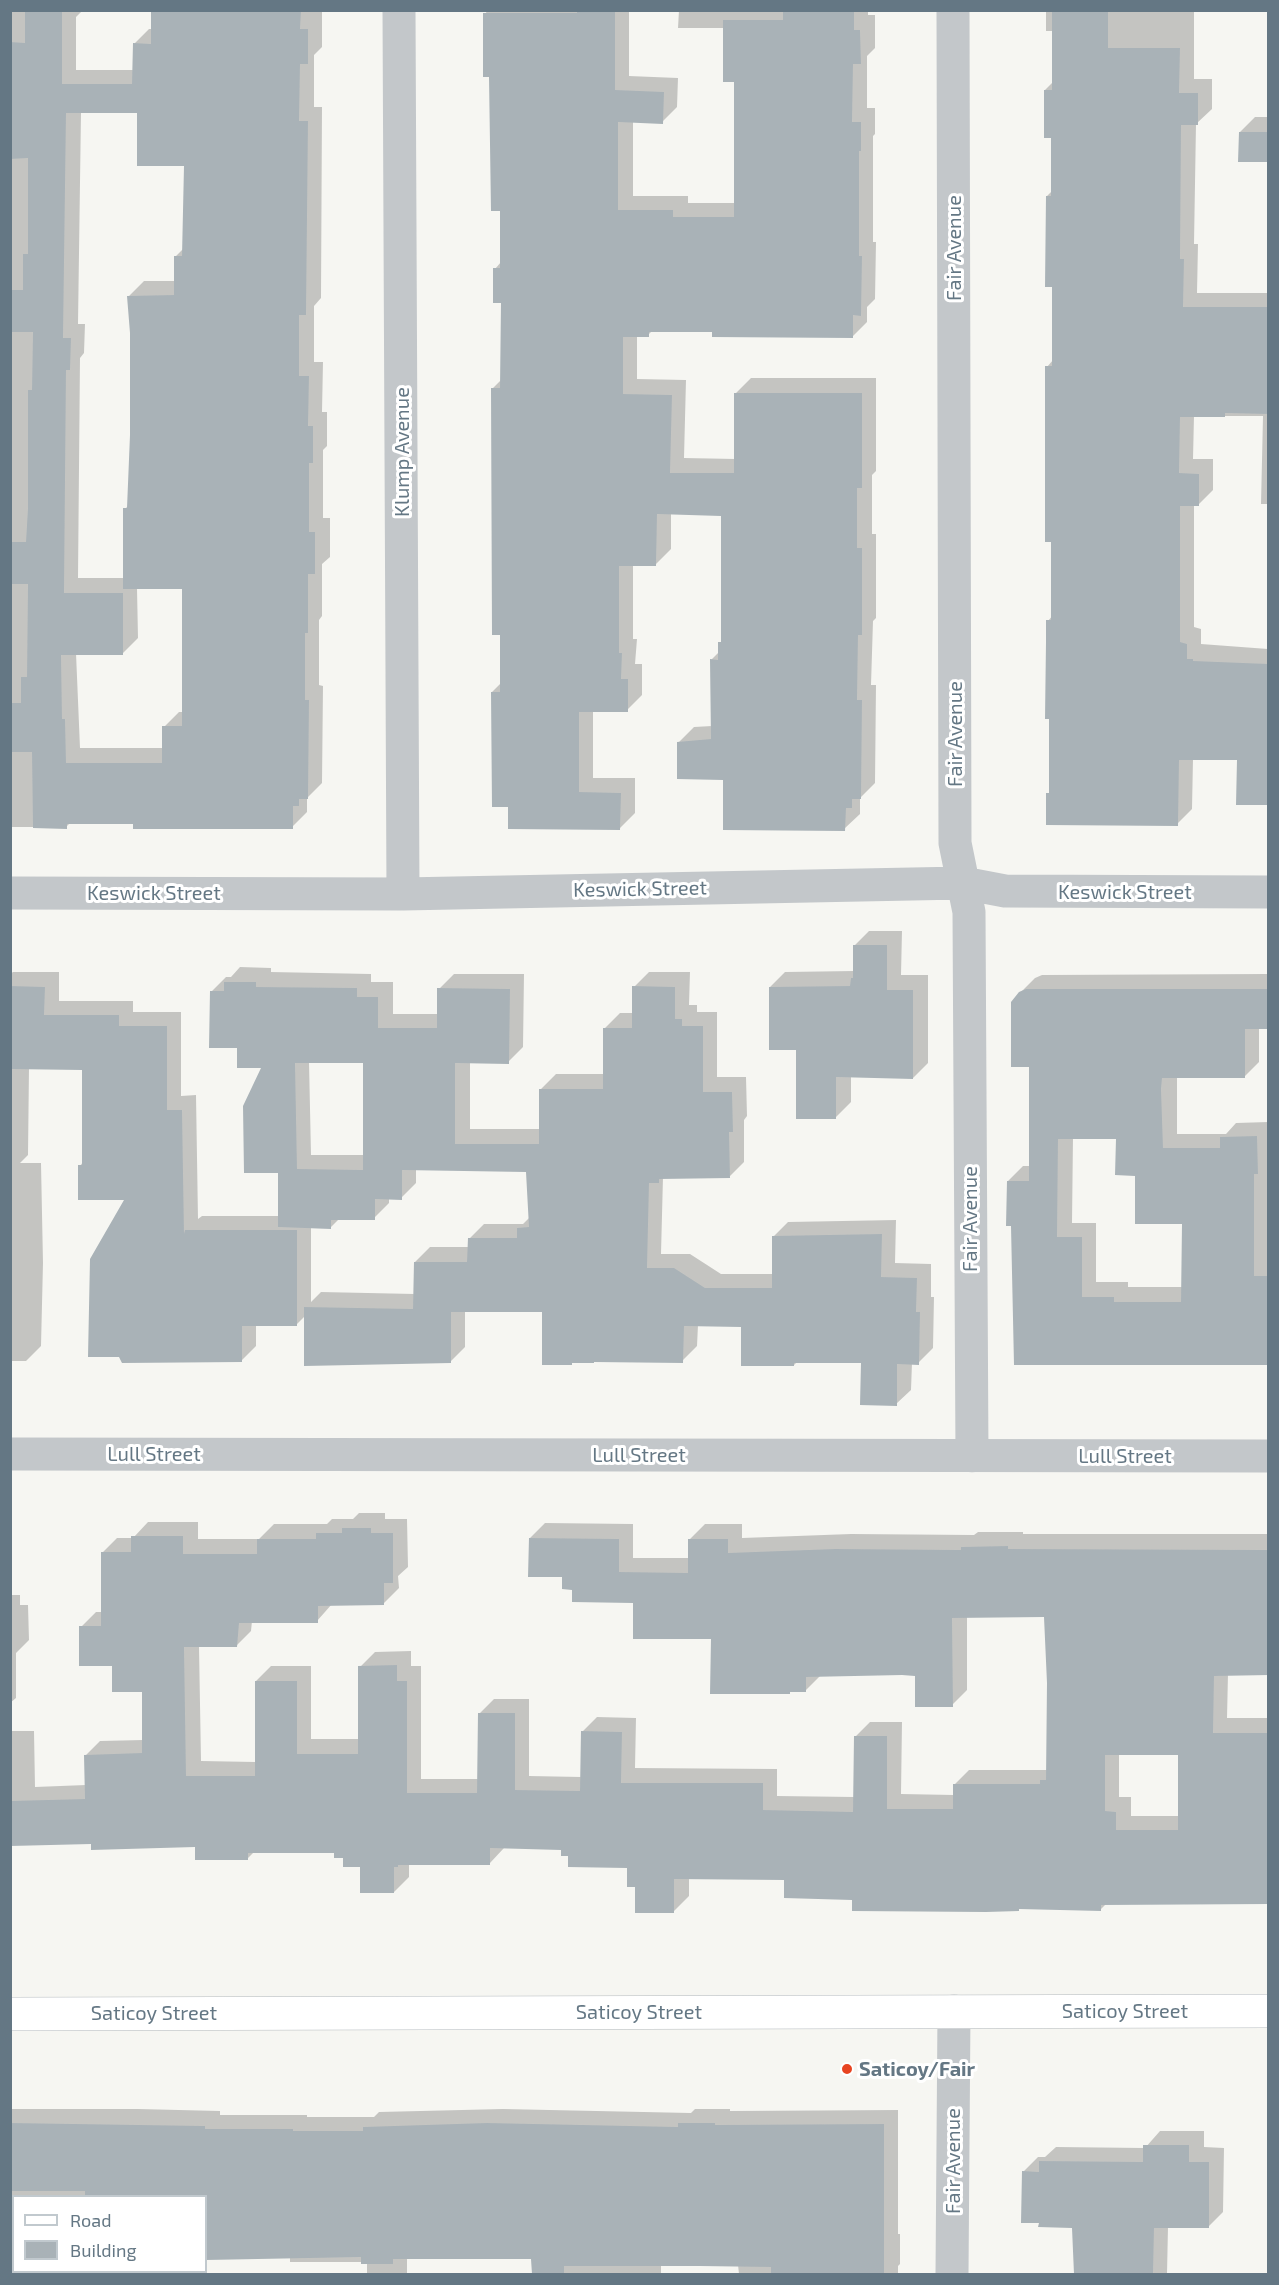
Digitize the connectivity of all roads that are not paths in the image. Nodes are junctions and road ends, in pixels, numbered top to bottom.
1 (399, 10) edge
2 (953, 10) edge
3 (963, 883) junction
4 (1269, 892) edge
5 (10, 893) edge
6 (404, 894) junction
7 (10, 1454) edge
8 (972, 1456) junction
9 (1269, 1456) edge
10 (954, 2011) junction
11 (1269, 2011) edge
12 (10, 2014) edge
13 (952, 2274) edge

1 - 6 street, Klump Avenue
2 - 3 street, Fair Avenue
3 - 4 street, Keswick Street
3 - 6 street, Keswick Street
3 - 8 street, Fair Avenue
5 - 6 street, Keswick Street
7 - 8 street, Lull Street
8 - 9 street, Lull Street
10 - 11 main road, Saticoy Street
10 - 12 main road, Saticoy Street
10 - 13 street, Fair Avenue

